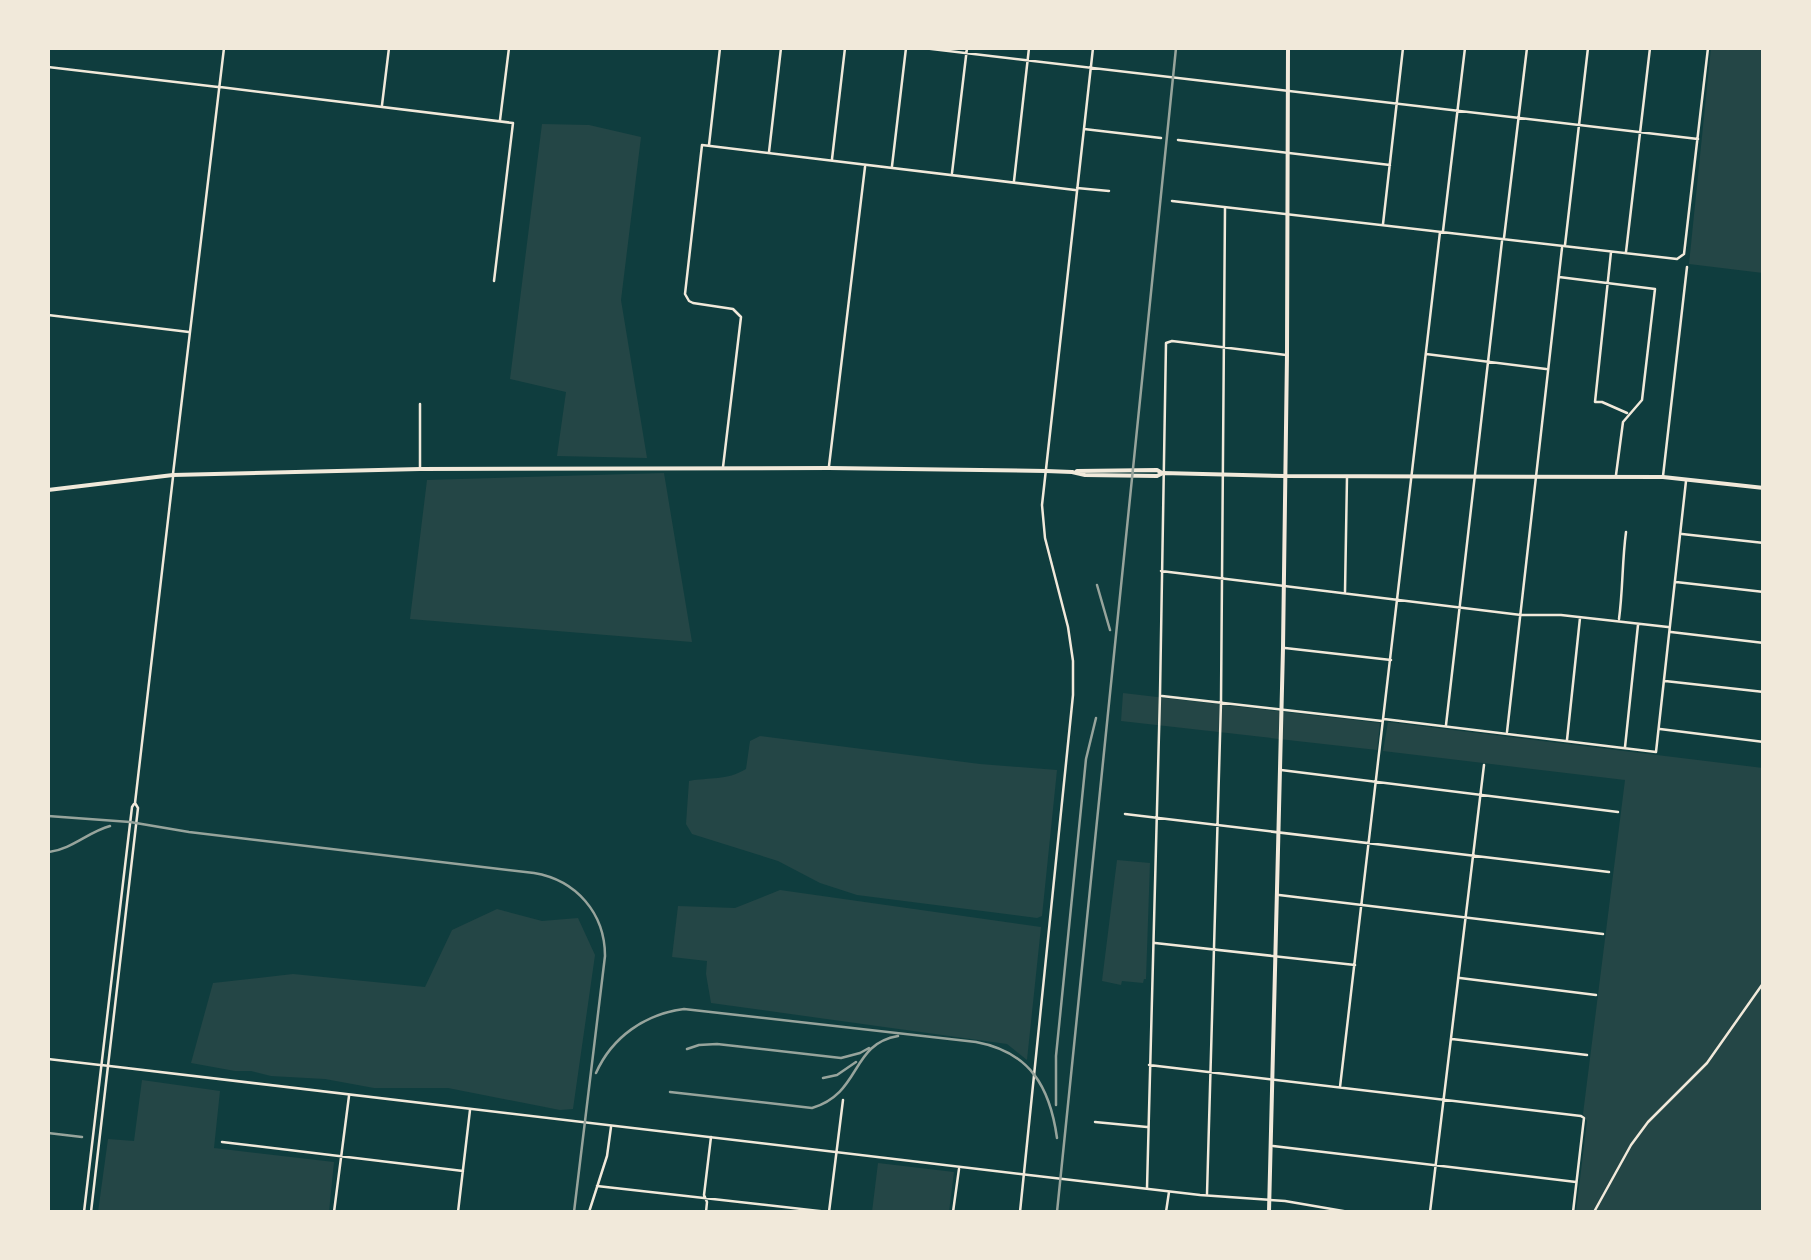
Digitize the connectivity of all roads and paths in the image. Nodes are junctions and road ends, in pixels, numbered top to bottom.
1 (224, 48) edge
2 (388, 48) edge
3 (509, 48) edge
4 (720, 48) edge
5 (781, 48) edge
6 (845, 48) edge
7 (906, 48) edge
8 (923, 48) edge
9 (1029, 48) edge
10 (1093, 48) edge
11 (1288, 48) edge
12 (1403, 48) edge
13 (1465, 48) edge
14 (1526, 48) edge
15 (1588, 48) edge
16 (1650, 48) edge
17 (1708, 48) edge
18 (967, 50) edge
19 (1027, 60) junction
20 (48, 67) edge
21 (1091, 67) junction
22 (220, 87) junction
23 (1288, 92) junction
24 (1396, 104) junction
25 (382, 106) junction
26 (1458, 111) junction
27 (1519, 118) junction
28 (500, 122) junction
29 (1579, 125) junction
30 (1084, 129) junction
31 (1640, 132) junction
32 (1161, 138) dead end
33 (1698, 139) junction
34 (1178, 140) dead end
35 (709, 146) junction
36 (768, 153) junction
37 (1288, 153) junction
38 (832, 160) junction
39 (865, 164) junction
40 (1390, 165) junction
41 (892, 168) junction
42 (952, 174) junction
43 (1014, 182) junction
44 (1077, 189) junction
45 (1109, 191) dead end
46 (1172, 201) dead end
47 (1225, 208) junction
48 (1287, 215) junction
49 (1382, 226) junction
50 (1441, 232) junction
51 (1503, 240) junction
52 (1563, 246) junction
53 (1611, 252) junction
54 (1626, 254) junction
55 (1688, 267) dead end
56 (1558, 277) junction
57 (494, 281) dead end
58 (1607, 283) junction
59 (48, 315) edge
60 (190, 332) junction
61 (1226, 348) junction
62 (1426, 354) junction
63 (1287, 355) junction
64 (1487, 362) junction
65 (1548, 369) junction
66 (420, 404) dead end
67 (1628, 414) junction
68 (723, 468) junction
69 (828, 468) junction
70 (420, 469) junction
71 (1046, 471) junction
72 (1163, 474) junction
73 (173, 475) junction
74 (1223, 475) junction
75 (1284, 476) junction
76 (1412, 476) junction
77 (1474, 476) junction
78 (1348, 477) junction
79 (1615, 477) junction
80 (1663, 477) junction
81 (1536, 478) junction
82 (1686, 479) junction
83 (1764, 488) edge
84 (48, 490) edge
85 (1626, 532) dead end
86 (1680, 533) junction
87 (1764, 543) edge
88 (1160, 571) junction
89 (1222, 579) junction
90 (1675, 582) junction
91 (1283, 586) junction
92 (1764, 592) edge
93 (1345, 594) junction
94 (1397, 600) junction
95 (1459, 607) junction
96 (1521, 615) junction
97 (1580, 617) junction
98 (1619, 621) junction
99 (1639, 624) junction
100 (1670, 630) junction
101 (1764, 643) edge
102 (1283, 648) junction
103 (1391, 660) junction
104 (1664, 680) junction
105 (1764, 692) edge
106 (1160, 695) junction
107 (1220, 702) junction
108 (1282, 709) junction
109 (1384, 720) junction
110 (1446, 726) junction
111 (1658, 729) junction
112 (1507, 734) junction
113 (1566, 741) junction
114 (1764, 742) edge
115 (1625, 748) junction
116 (1484, 765) dead end
117 (1280, 770) junction
118 (1376, 781) junction
119 (1480, 794) junction
120 (136, 803) junction
121 (1618, 812) dead end
122 (1125, 814) dead end
123 (1157, 819) junction
124 (1217, 826) junction
125 (1278, 832) junction
126 (1369, 843) junction
127 (1473, 856) junction
128 (1609, 872) dead end
129 (1277, 895) junction
130 (1362, 905) junction
131 (1465, 917) junction
132 (1603, 934) dead end
133 (1153, 943) junction
134 (1214, 950) junction
135 (1276, 956) junction
136 (1354, 965) junction
137 (1458, 978) junction
138 (1764, 982) edge
139 (1596, 995) dead end
140 (1451, 1039) junction
141 (1587, 1055) dead end
142 (48, 1059) edge
143 (101, 1065) junction
144 (1150, 1065) junction
145 (109, 1066) junction
146 (1212, 1072) junction
147 (1272, 1079) junction
148 (1340, 1088) junction
149 (349, 1096) junction
150 (842, 1100) dead end
151 (1444, 1100) junction
152 (470, 1110) junction
153 (1095, 1122) dead end
154 (612, 1126) junction
155 (1148, 1127) junction
156 (711, 1138) junction
157 (222, 1142) dead end
158 (1271, 1146) junction
159 (836, 1153) junction
160 (342, 1157) junction
161 (1436, 1165) junction
162 (959, 1167) junction
163 (463, 1171) junction
164 (1024, 1174) junction
165 (1576, 1182) junction
166 (597, 1186) junction
167 (1147, 1189) junction
168 (1168, 1192) junction
169 (1207, 1196) junction
170 (706, 1199) junction
171 (1270, 1200) junction
172 (1326, 1210) edge
173 (84, 1212) edge
174 (91, 1212) edge
175 (334, 1212) edge
176 (458, 1212) edge
177 (589, 1212) edge
178 (706, 1212) edge
179 (828, 1212) edge
180 (953, 1212) edge
181 (1020, 1212) edge
182 (1166, 1212) edge
183 (1269, 1212) edge
184 (1349, 1212) edge
185 (1430, 1212) edge
186 (1573, 1212) edge
187 (1594, 1212) edge

1 - 22 street
2 - 25 street
3 - 28 street
4 - 35 street
5 - 36 street
6 - 38 street
7 - 41 street
8 - 18 street
9 - 19 street
10 - 21 street
11 - 23 main road
12 - 24 street
13 - 26 street
14 - 27 street
15 - 29 street
16 - 31 street
17 - 33 street
18 - 19 street
18 - 42 street
19 - 21 street
19 - 43 street
20 - 22 street
21 - 23 street
21 - 30 street
22 - 25 street
22 - 60 street
23 - 24 street
23 - 37 main road
24 - 26 street
24 - 40 street
25 - 28 street
26 - 27 street
26 - 50 street
27 - 29 street
27 - 51 street
28 - 57 street
29 - 31 street
29 - 52 street
30 - 32 street
30 - 44 street
31 - 33 street
31 - 54 street
33 - 54 street
34 - 37 street
35 - 36 street
35 - 68 street
36 - 38 street
37 - 40 street
37 - 48 main road
38 - 39 street
39 - 41 street
39 - 69 street
40 - 49 street
41 - 42 street
42 - 43 street
43 - 44 street
44 - 45 street
44 - 71 street
46 - 47 street
47 - 48 street
47 - 61 street
48 - 49 street
48 - 63 main road
49 - 50 street
50 - 51 street
50 - 62 street
51 - 52 street
51 - 64 street
52 - 53 street
52 - 56 street
53 - 54 street
53 - 58 street
55 - 80 street
56 - 58 street
56 - 65 street
58 - 67 street
58 - 67 street
59 - 60 street
60 - 73 street
61 - 63 street
61 - 72 street
61 - 74 street
62 - 64 street
62 - 76 street
63 - 75 main road
64 - 65 street
64 - 77 street
65 - 81 street
66 - 70 street
67 - 79 street
68 - 69 main road
68 - 70 main road
69 - 71 main road
70 - 73 main road
71 - 72 main road
71 - 164 street
72 - 74 main road
72 - 88 street
73 - 84 main road
73 - 120 street
74 - 75 main road
74 - 89 street
75 - 78 main road
75 - 91 main road
76 - 77 main road
76 - 78 main road
76 - 94 street
77 - 81 main road
77 - 95 street
78 - 93 street
79 - 80 main road
79 - 81 main road
80 - 82 main road
81 - 96 street
82 - 83 main road
82 - 86 street
85 - 98 street
86 - 87 street
86 - 90 street
88 - 89 street
88 - 106 street
89 - 91 street
89 - 107 street
90 - 92 street
90 - 100 street
91 - 93 street
91 - 102 main road
93 - 94 street
94 - 95 street
94 - 103 street
95 - 96 street
95 - 110 street
96 - 97 street
96 - 112 street
97 - 98 street
97 - 113 street
98 - 99 street
99 - 100 street
99 - 115 street
100 - 101 street
100 - 104 street
102 - 103 street
102 - 108 main road
103 - 109 street
104 - 105 street
104 - 111 street
106 - 107 street
106 - 123 street
107 - 108 street
107 - 124 street
108 - 109 street
108 - 117 main road
109 - 110 street
109 - 118 street
110 - 112 street
111 - 114 street
111 - 115 street
112 - 113 street
113 - 115 street
116 - 119 street
117 - 118 street
117 - 125 main road
118 - 119 street
118 - 126 street
119 - 121 street
119 - 127 street
120 - 143 street
120 - 145 street
122 - 123 street
123 - 124 street
123 - 133 street
124 - 125 street
124 - 134 street
125 - 126 street
125 - 129 main road
126 - 127 street
126 - 130 street
127 - 128 street
127 - 131 street
129 - 130 street
129 - 135 main road
130 - 131 street
130 - 136 street
131 - 132 street
131 - 137 street
133 - 134 street
133 - 144 street
134 - 135 street
134 - 146 street
135 - 136 street
135 - 147 main road
136 - 148 street
137 - 139 street
137 - 140 street
138 - 187 street
140 - 141 street
140 - 151 street
142 - 143 street
143 - 145 street
143 - 173 street
144 - 146 street
144 - 155 street
145 - 149 street
145 - 174 street
146 - 147 street
146 - 169 street
147 - 148 street
147 - 158 main road
148 - 151 street
149 - 152 street
149 - 160 street
150 - 159 street
151 - 161 street
151 - 165 street
152 - 154 street
152 - 163 street
153 - 155 street
154 - 156 street
154 - 166 street
155 - 167 street
156 - 159 street
156 - 170 street
157 - 160 street
158 - 161 street
158 - 171 main road
159 - 162 street
159 - 179 street
160 - 163 street
160 - 175 street
161 - 165 street
161 - 185 street
162 - 164 street
162 - 180 street
163 - 176 street
164 - 167 street
164 - 181 street
165 - 186 street
166 - 170 street
166 - 177 street
167 - 168 street
168 - 169 street
168 - 182 street
169 - 171 street
170 - 178 street
170 - 179 street
171 - 172 street
171 - 183 main road
172 - 184 street

